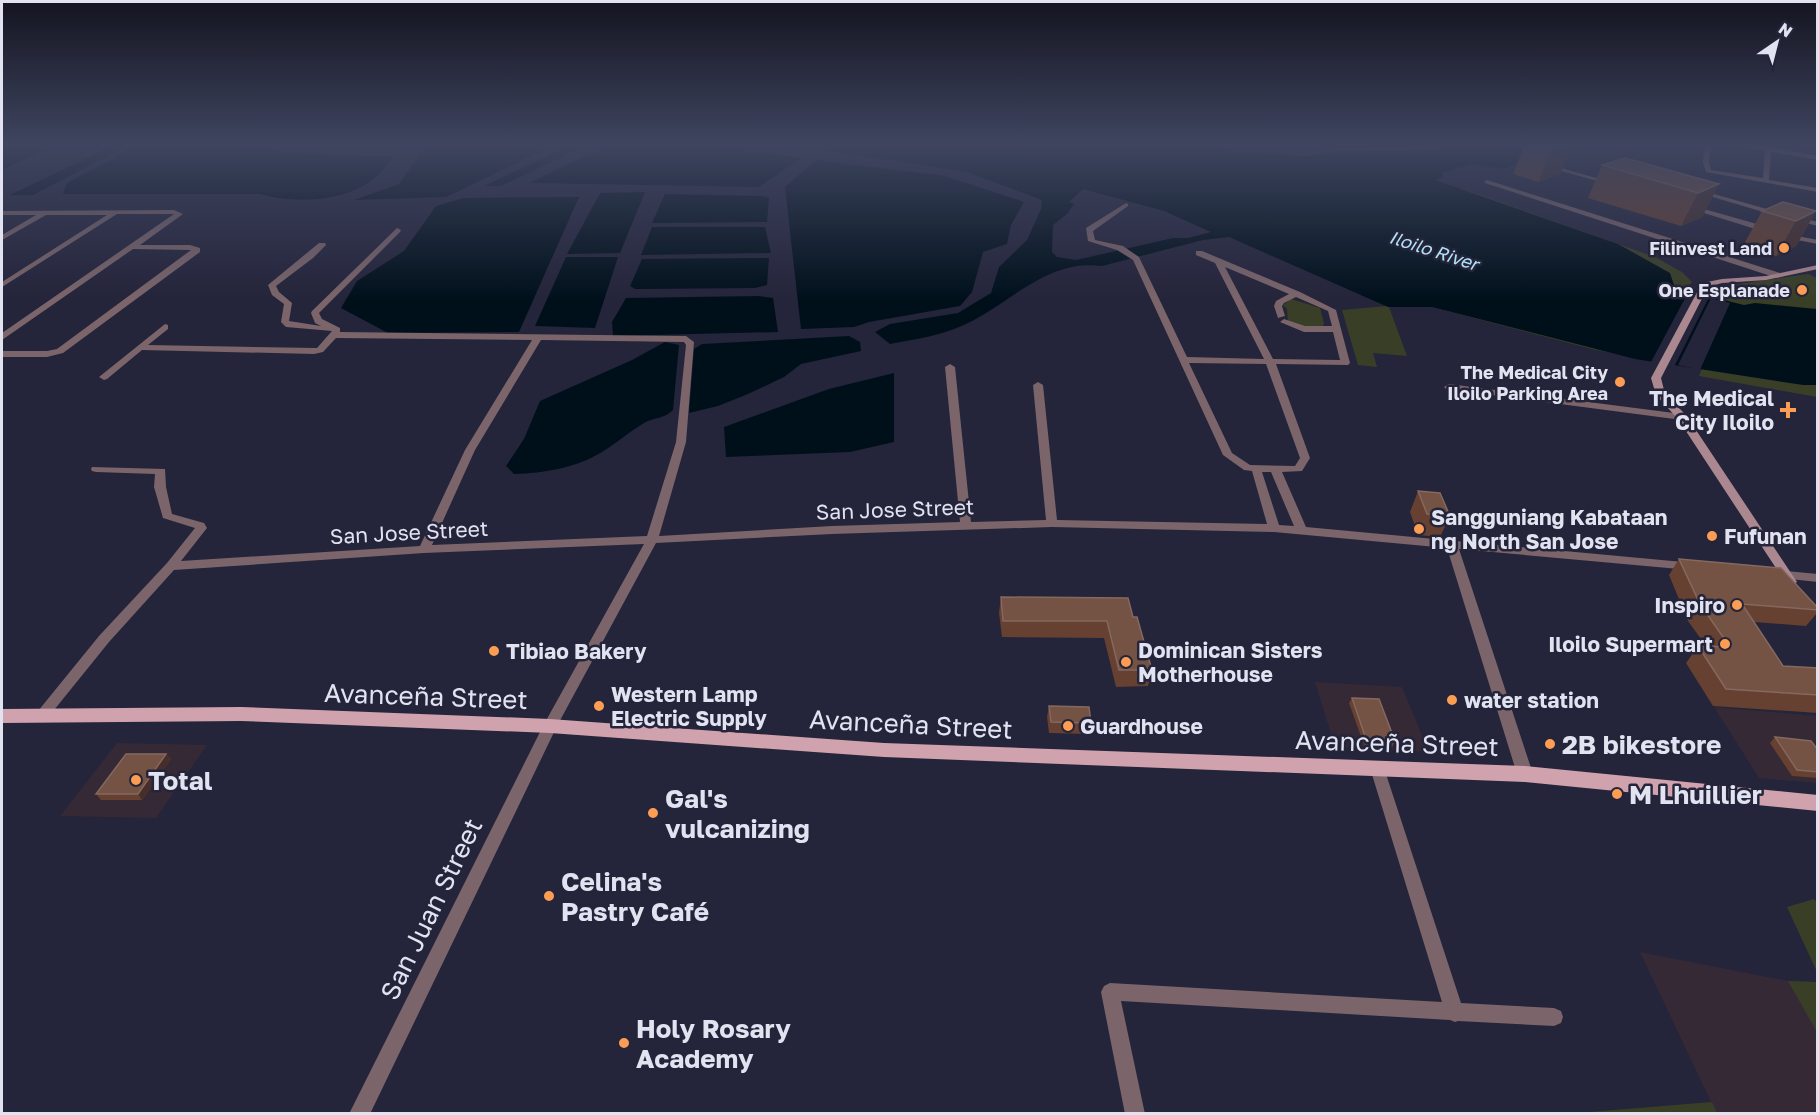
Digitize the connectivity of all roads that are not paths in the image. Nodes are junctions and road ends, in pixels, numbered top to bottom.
1 (1531, 196) edge
2 (1716, 196) edge
3 (1682, 204) edge
4 (1125, 205) dead end
5 (2, 213) edge
6 (45, 213) junction
7 (115, 213) junction
8 (1818, 224) edge
9 (397, 230) dead end
10 (2, 238) edge
11 (322, 245) dead end
12 (1818, 245) edge
13 (131, 247) junction
14 (1199, 253) dead end
15 (1218, 263) junction
16 (1818, 267) edge
17 (1780, 276) junction
18 (2, 285) edge
19 (1297, 294) junction
20 (165, 327) dead end
21 (1336, 329) junction
22 (336, 332) junction
23 (2, 337) edge
24 (538, 338) junction
25 (143, 348) junction
26 (2, 354) edge
27 (1184, 360) junction
28 (1270, 363) junction
29 (950, 367) dead end
30 (104, 377) dead end
31 (1038, 385) dead end
32 (1449, 387) dead end
33 (1682, 417) junction
34 (1256, 468) junction
35 (96, 469) dead end
36 (1275, 470) junction
37 (1052, 523) junction
38 (966, 526) junction
39 (1274, 528) junction
40 (1301, 530) junction
41 (652, 540) junction
42 (1452, 544) junction
43 (424, 549) junction
44 (171, 566) junction
45 (1701, 567) edge
46 (1761, 573) edge
47 (1785, 575) junction
48 (1818, 578) edge
49 (1798, 590) edge
50 (2, 716) edge
51 (41, 716) junction
52 (550, 726) junction
53 (1377, 768) junction
54 (1525, 774) junction
55 (1818, 803) edge
56 (1455, 1013) junction
57 (1554, 1017) dead end
58 (359, 1113) edge
59 (1135, 1113) edge

1 - 17 street
2 - 8 street
3 - 12 street
4 - 27 street
5 - 6 street
6 - 7 street
6 - 10 street
7 - 13 street
7 - 18 street
9 - 22 street
11 - 22 street
13 - 23 street
13 - 26 street
14 - 15 street
15 - 19 street
15 - 28 street
16 - 17 main road
17 - 33 main road
19 - 21 street
19 - 21 street
20 - 25 street
21 - 28 street
22 - 24 street
22 - 25 street
24 - 41 street, San Juan Street
24 - 43 street
25 - 30 street
27 - 28 street
27 - 34 street
28 - 36 street
29 - 38 street
31 - 37 street
32 - 33 street
33 - 47 main road
34 - 36 street
34 - 39 street
35 - 44 street
36 - 40 street
37 - 38 street, San Jose Street
37 - 39 street, San Jose Street
38 - 41 street, San Jose Street
39 - 40 street, San Jose Street
40 - 42 street, San Jose Street
41 - 43 street, San Jose Street
41 - 52 street, San Juan Street
42 - 45 street, San Jose Street
42 - 54 street
43 - 44 street, San Jose Street
44 - 51 street
46 - 47 street
47 - 48 street
47 - 49 main road
50 - 51 main road, Avanceña Street
51 - 52 main road, Avanceña Street
52 - 53 main road, Avanceña Street
52 - 58 street, San Juan Street
53 - 54 main road, Avanceña Street
53 - 56 street
54 - 55 main road, Avanceña Street
56 - 57 street
56 - 59 street

